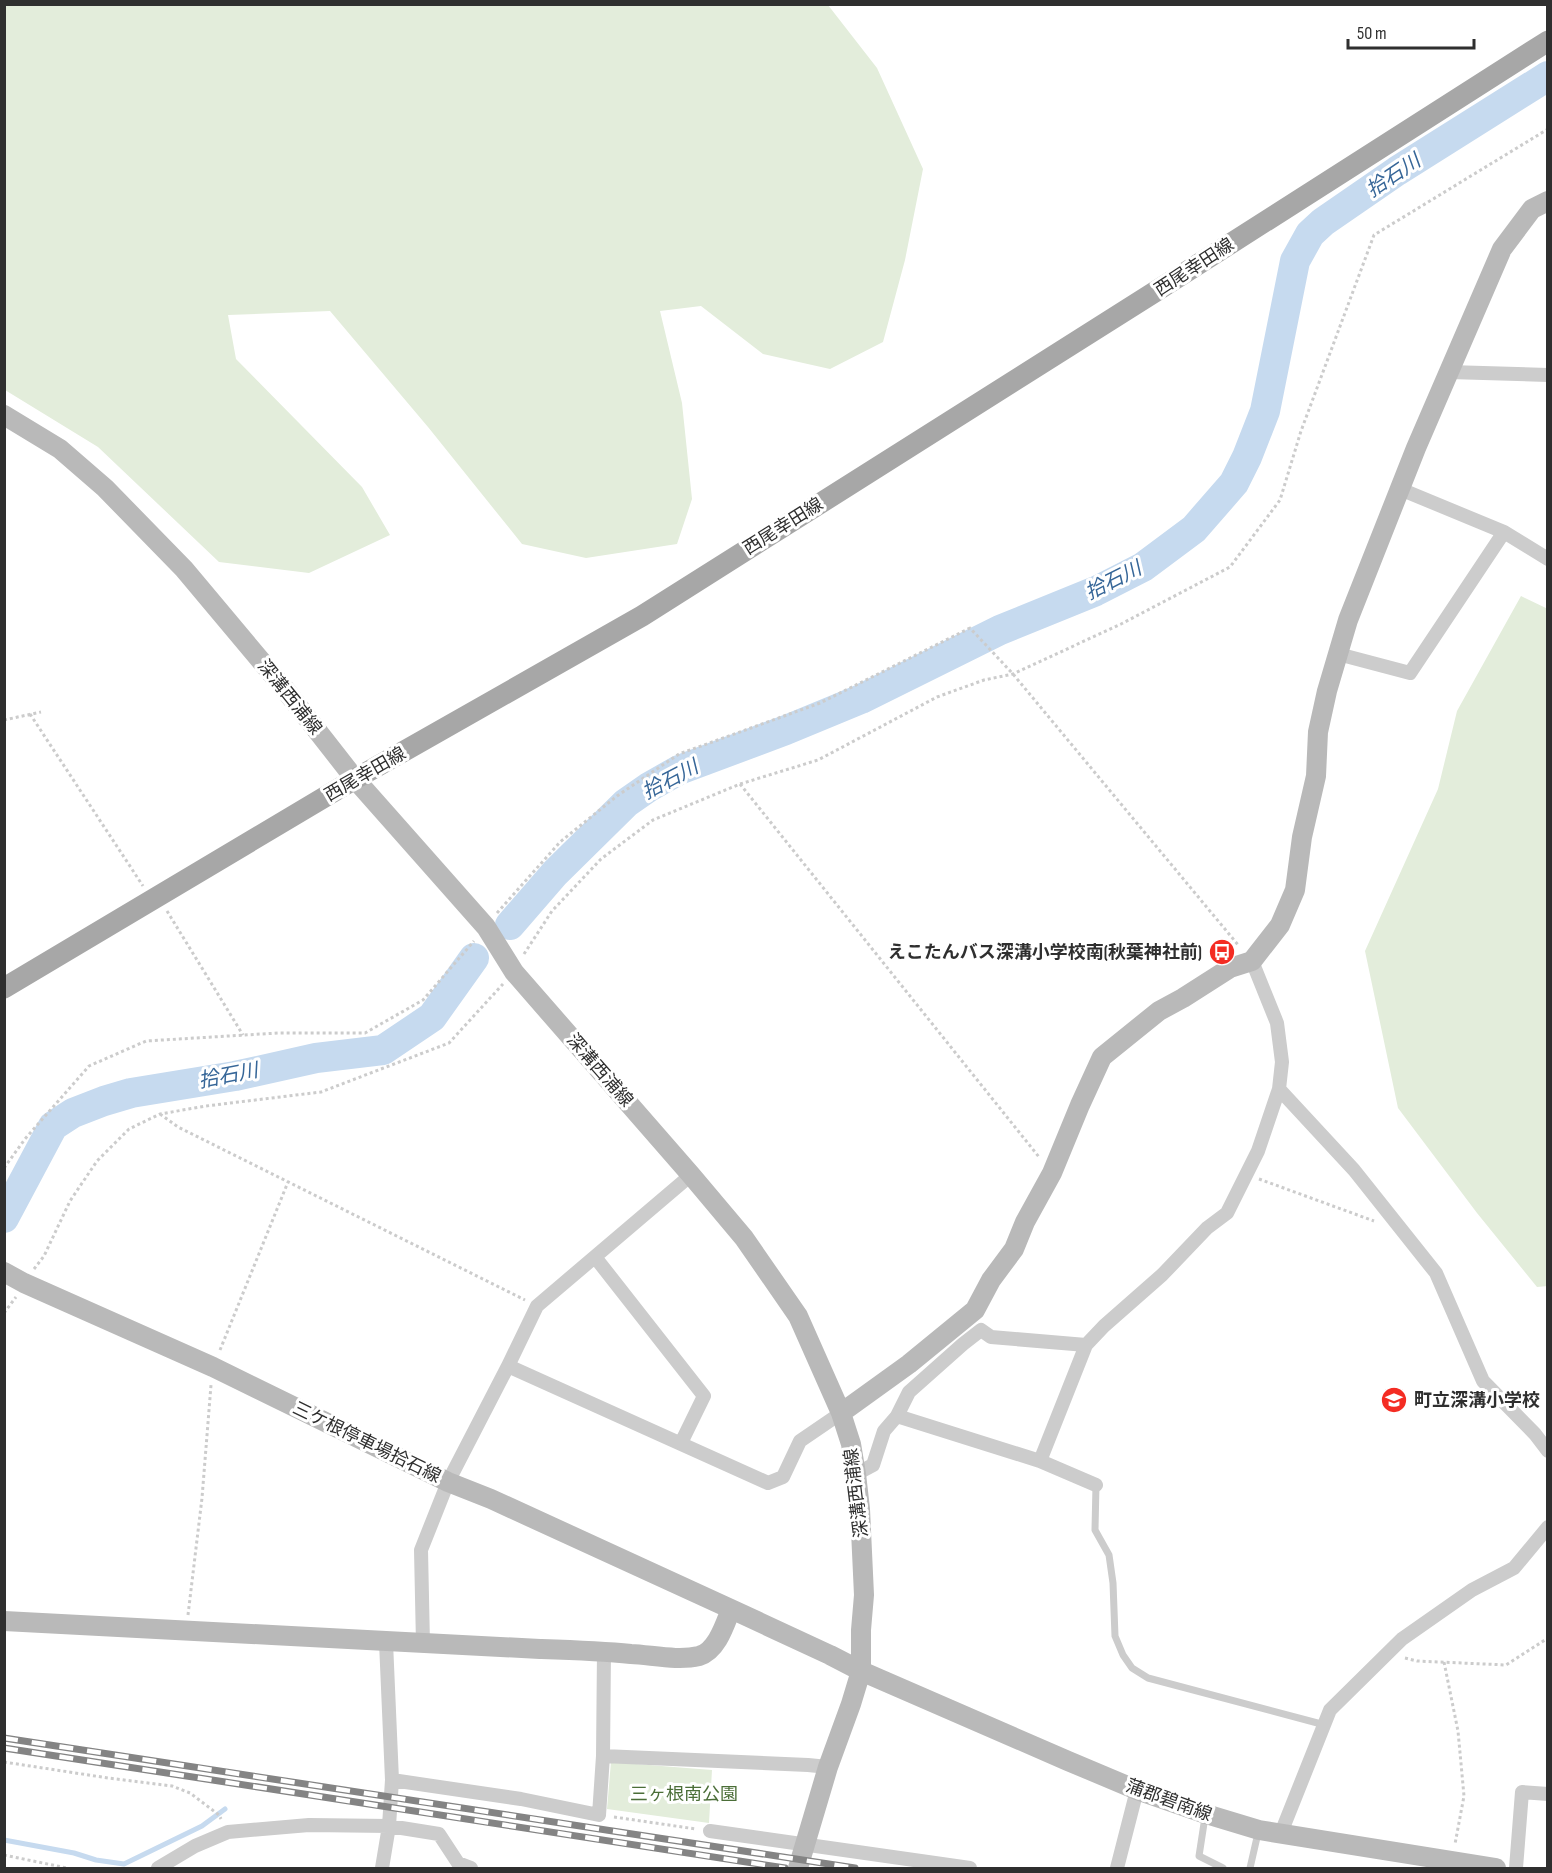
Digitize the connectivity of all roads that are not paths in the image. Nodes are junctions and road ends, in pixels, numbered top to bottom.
1 (1548, 41) edge
2 (1548, 201) edge
3 (1449, 372) junction
4 (1548, 375) edge
5 (4, 416) edge
6 (1400, 489) junction
7 (1504, 532) junction
8 (1548, 559) edge
9 (1338, 654) junction
10 (355, 779) junction
11 (1252, 961) junction
12 (4, 988) edge
13 (1279, 1089) junction
14 (691, 1175) junction
15 (595, 1257) junction
16 (4, 1272) edge
17 (975, 1310) junction
18 (981, 1330) junction
19 (1086, 1345) junction
20 (508, 1366) junction
21 (841, 1413) junction
22 (897, 1416) junction
23 (681, 1443) junction
24 (1548, 1451) edge
25 (1040, 1461) junction
26 (856, 1474) junction
27 (448, 1482) junction
28 (1096, 1485) joint
29 (1548, 1527) edge
30 (731, 1609) junction
31 (4, 1621) edge
32 (386, 1642) junction
33 (423, 1644) junction
34 (604, 1651) junction
35 (861, 1671) junction
36 (1325, 1725) junction
37 (603, 1756) junction
38 (828, 1767) junction
39 (392, 1780) junction
40 (1137, 1790) junction
41 (1548, 1794) edge
42 (1206, 1814) junction
43 (389, 1826) junction
44 (1259, 1830) junction
45 (710, 1831) road end
46 (1281, 1833) junction
47 (805, 1844) junction
48 (159, 1869) edge
49 (382, 1869) edge
50 (471, 1869) edge
51 (798, 1869) edge
52 (970, 1869) edge
53 (1117, 1869) edge
54 (1223, 1869) edge
55 (1250, 1869) edge
56 (1496, 1869) edge
57 (1516, 1869) edge

1 - 10 main road, 西尾幸田線
2 - 3 main road
3 - 4 street
3 - 6 main road
5 - 10 main road, 深溝西浦線
6 - 7 street
6 - 9 main road
7 - 8 street
7 - 9 street
9 - 11 main road
10 - 12 main road, 西尾幸田線
10 - 14 main road, 深溝西浦線
11 - 13 street
11 - 17 main road
13 - 19 street
13 - 24 street
14 - 15 street
14 - 21 main road, 深溝西浦線
15 - 20 street
15 - 23 street
16 - 27 main road, 三ケ根停車場拾石線
17 - 18 street
17 - 21 main road
18 - 19 street
18 - 22 street
19 - 25 street
20 - 23 street
20 - 27 street
21 - 23 street
21 - 26 main road, 深溝西浦線
22 - 25 street
22 - 26 street
25 - 28 street
26 - 35 main road, 深溝西浦線
27 - 30 main road, 三ケ根停車場拾石線
27 - 33 street
28 - 36 lane
29 - 36 street
30 - 34 main road
30 - 35 main road, 三ケ根停車場拾石線
31 - 32 main road
32 - 33 main road
32 - 39 street
33 - 34 main road
34 - 37 street
35 - 38 main road, 深溝西浦線
35 - 40 main road, 蒲郡碧南線
36 - 46 street
37 - 38 street
37 - 39 street
38 - 47 main road, 深溝西浦線
39 - 43 street
40 - 42 main road, 蒲郡碧南線
40 - 53 street
41 - 57 street
42 - 44 main road, 蒲郡碧南線
42 - 54 lane
43 - 48 street
43 - 49 street
43 - 50 street
44 - 46 main road, 蒲郡碧南線
44 - 55 lane
45 - 47 street
46 - 56 main road, 蒲郡碧南線
47 - 51 main road, 深溝西浦線
47 - 52 street

